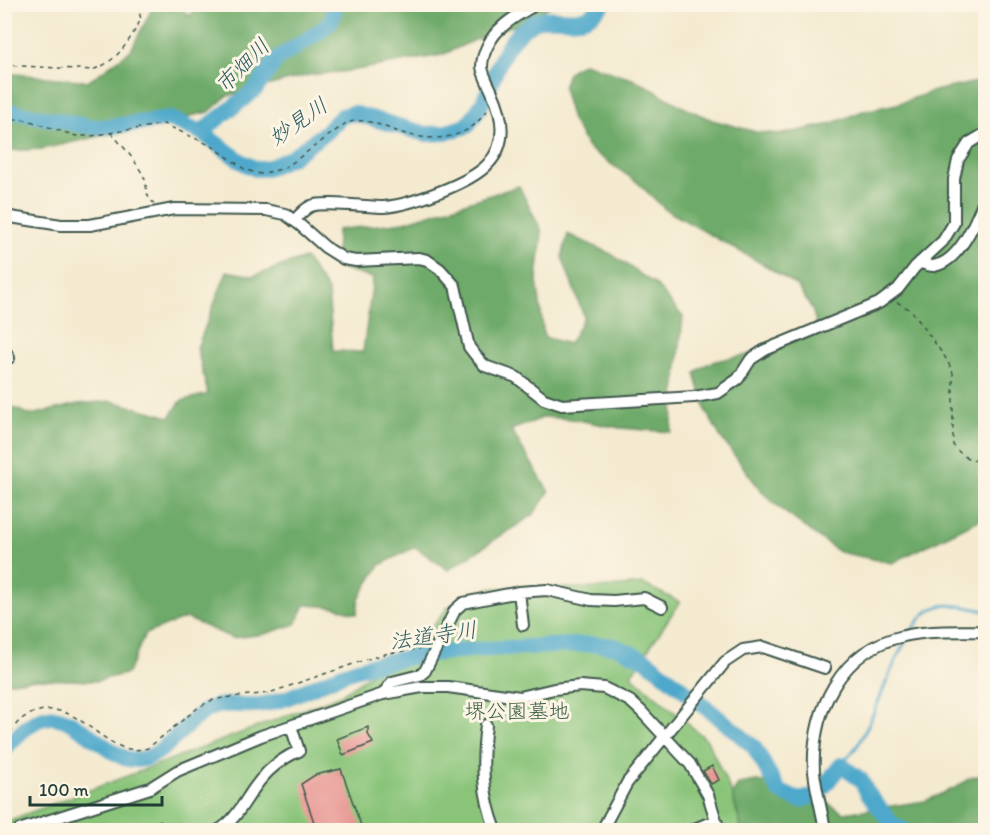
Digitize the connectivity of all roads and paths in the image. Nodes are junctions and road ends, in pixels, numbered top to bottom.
1 (137, 4) edge
2 (536, 4) edge
3 (4, 65) edge
4 (495, 99) junction
5 (4, 118) edge
6 (111, 133) junction
7 (986, 133) edge
8 (986, 196) edge
9 (155, 204) dead end
10 (4, 216) edge
11 (294, 221) junction
12 (920, 262) junction
13 (884, 299) junction
14 (986, 462) edge
15 (519, 592) junction
16 (662, 607) dead end
17 (523, 625) dead end
18 (986, 631) edge
19 (436, 647) junction
20 (825, 668) dead end
21 (383, 694) junction
22 (486, 725) dead end
23 (291, 726) junction
24 (663, 736) junction
25 (4, 739) edge
26 (161, 820) dead end
27 (717, 825) edge
28 (19, 831) edge
29 (141, 831) edge
30 (219, 831) edge
31 (496, 831) edge
32 (602, 831) edge
33 (692, 831) edge
34 (825, 831) edge

1 - 3 path
2 - 4 street
4 - 6 path
4 - 11 street
5 - 6 path
6 - 9 path
7 - 12 street
8 - 12 street
10 - 11 street
11 - 13 street
12 - 13 street
13 - 14 path
15 - 16 street
15 - 17 street
15 - 19 street
18 - 34 street
19 - 21 street
19 - 25 path
20 - 24 street
21 - 23 street
21 - 24 street
22 - 31 street
23 - 28 street
23 - 30 street
24 - 27 street
24 - 32 street
26 - 29 path
27 - 33 street

